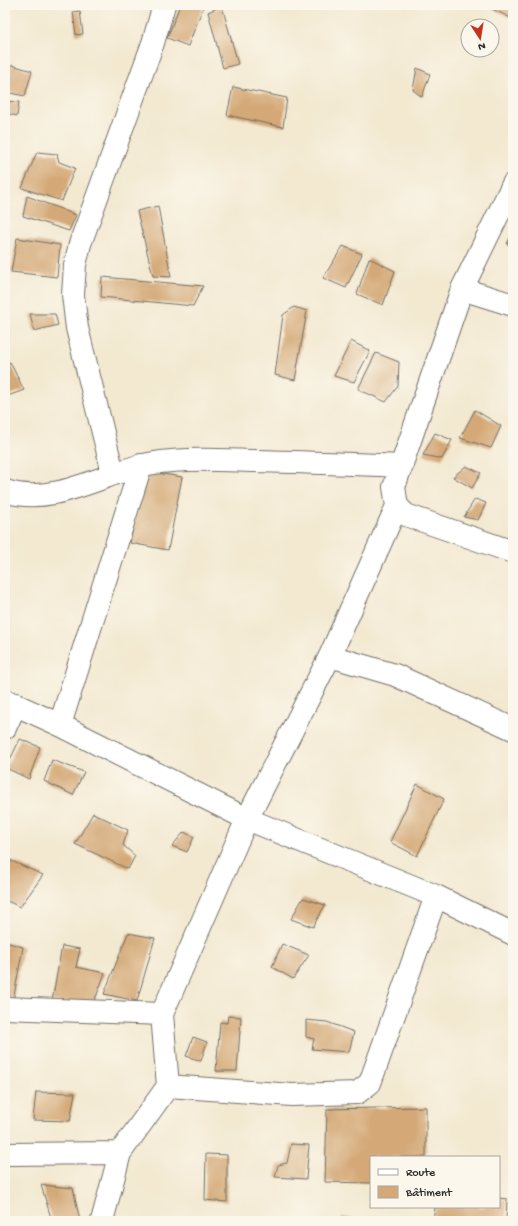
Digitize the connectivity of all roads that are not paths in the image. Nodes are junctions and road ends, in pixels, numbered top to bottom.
1 (164, 5) edge
2 (513, 184) edge
3 (462, 289) junction
4 (513, 305) edge
5 (141, 465) junction
6 (402, 466) junction
7 (113, 473) junction
8 (5, 492) edge
9 (397, 506) junction
10 (513, 552) edge
11 (330, 656) junction
12 (10, 702) edge
13 (60, 725) junction
14 (5, 728) edge
15 (513, 729) edge
16 (247, 818) junction
17 (436, 896) junction
18 (513, 934) edge
19 (5, 1008) edge
20 (162, 1014) junction
21 (168, 1086) junction
22 (120, 1152) junction
23 (5, 1154) edge
24 (102, 1221) edge

1 - 7 street
2 - 3 street
3 - 4 street
3 - 6 street
5 - 6 street
5 - 7 street
5 - 13 street
6 - 9 street
7 - 8 street
9 - 10 street
9 - 11 street
11 - 15 street
11 - 16 street
12 - 13 street
12 - 14 street
13 - 16 street
16 - 17 street
16 - 20 street
17 - 18 street
17 - 21 street
19 - 20 street
20 - 21 street
21 - 22 street
22 - 23 street
22 - 24 street

